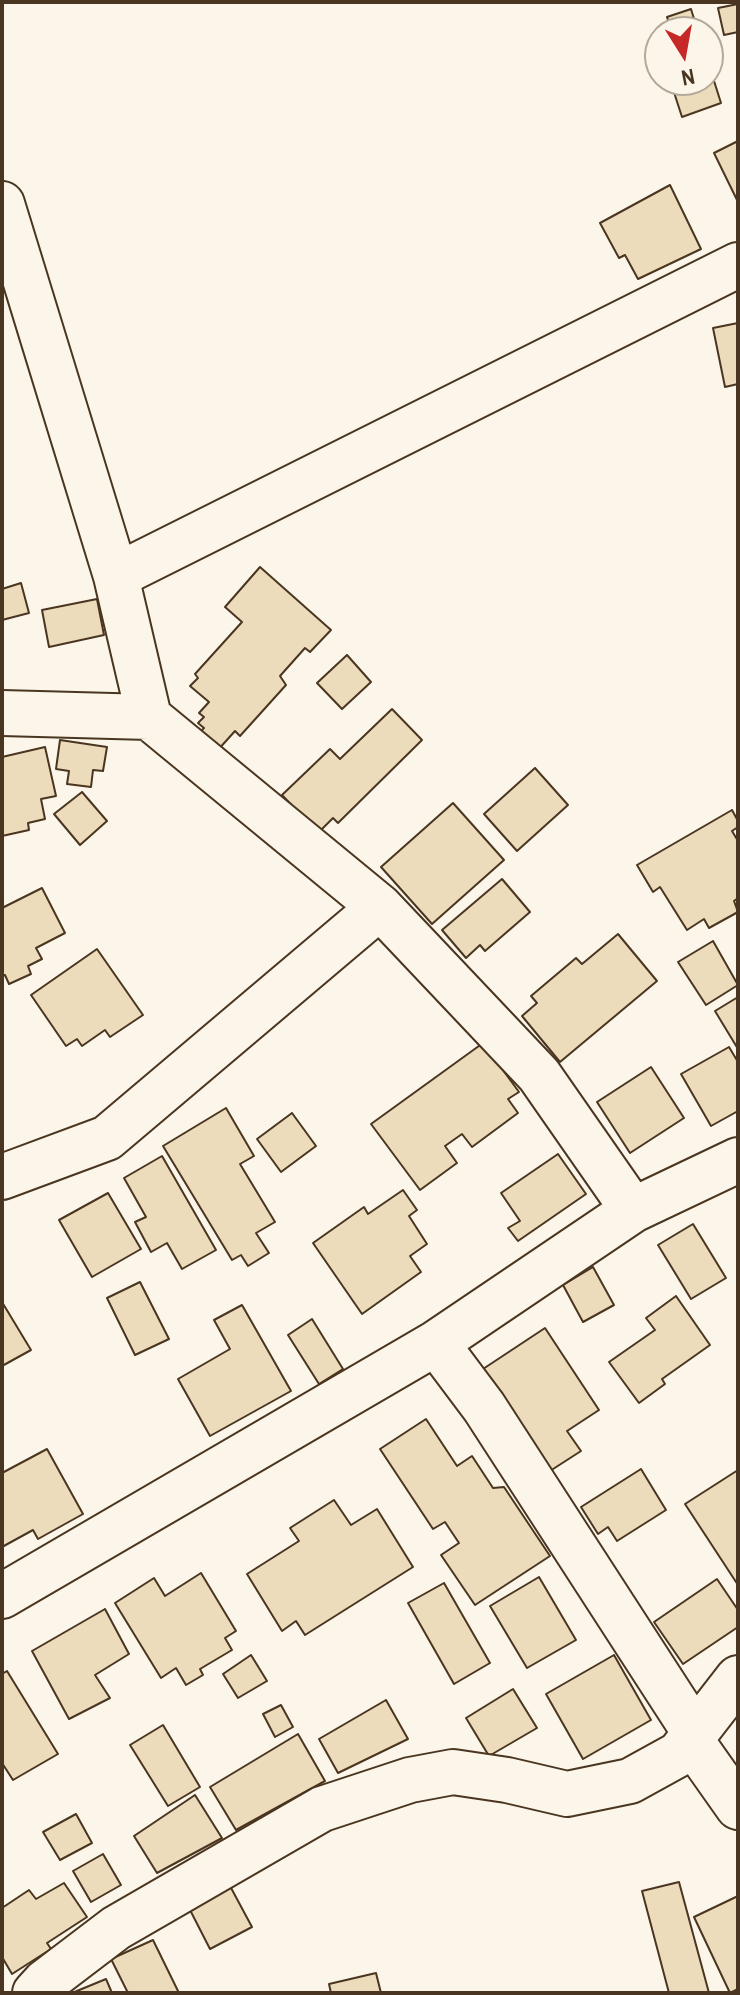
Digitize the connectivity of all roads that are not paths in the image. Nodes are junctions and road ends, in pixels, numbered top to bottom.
1 (2, 204) edge
2 (738, 265) edge
3 (116, 576) junction
4 (2, 713) edge
5 (149, 717) junction
6 (380, 907) junction
7 (738, 1160) edge
8 (2, 1177) edge
9 (633, 1210) junction
10 (436, 1343) junction
11 (2, 1596) edge
12 (738, 1678) edge
13 (693, 1736) junction
14 (738, 1807) edge
15 (35, 1993) edge

1 - 3 street
2 - 3 street
3 - 5 street
4 - 5 street
5 - 6 street
6 - 8 street
6 - 9 street
7 - 9 street
9 - 10 street
10 - 11 street
10 - 13 street
12 - 13 street
13 - 14 street
13 - 15 street

